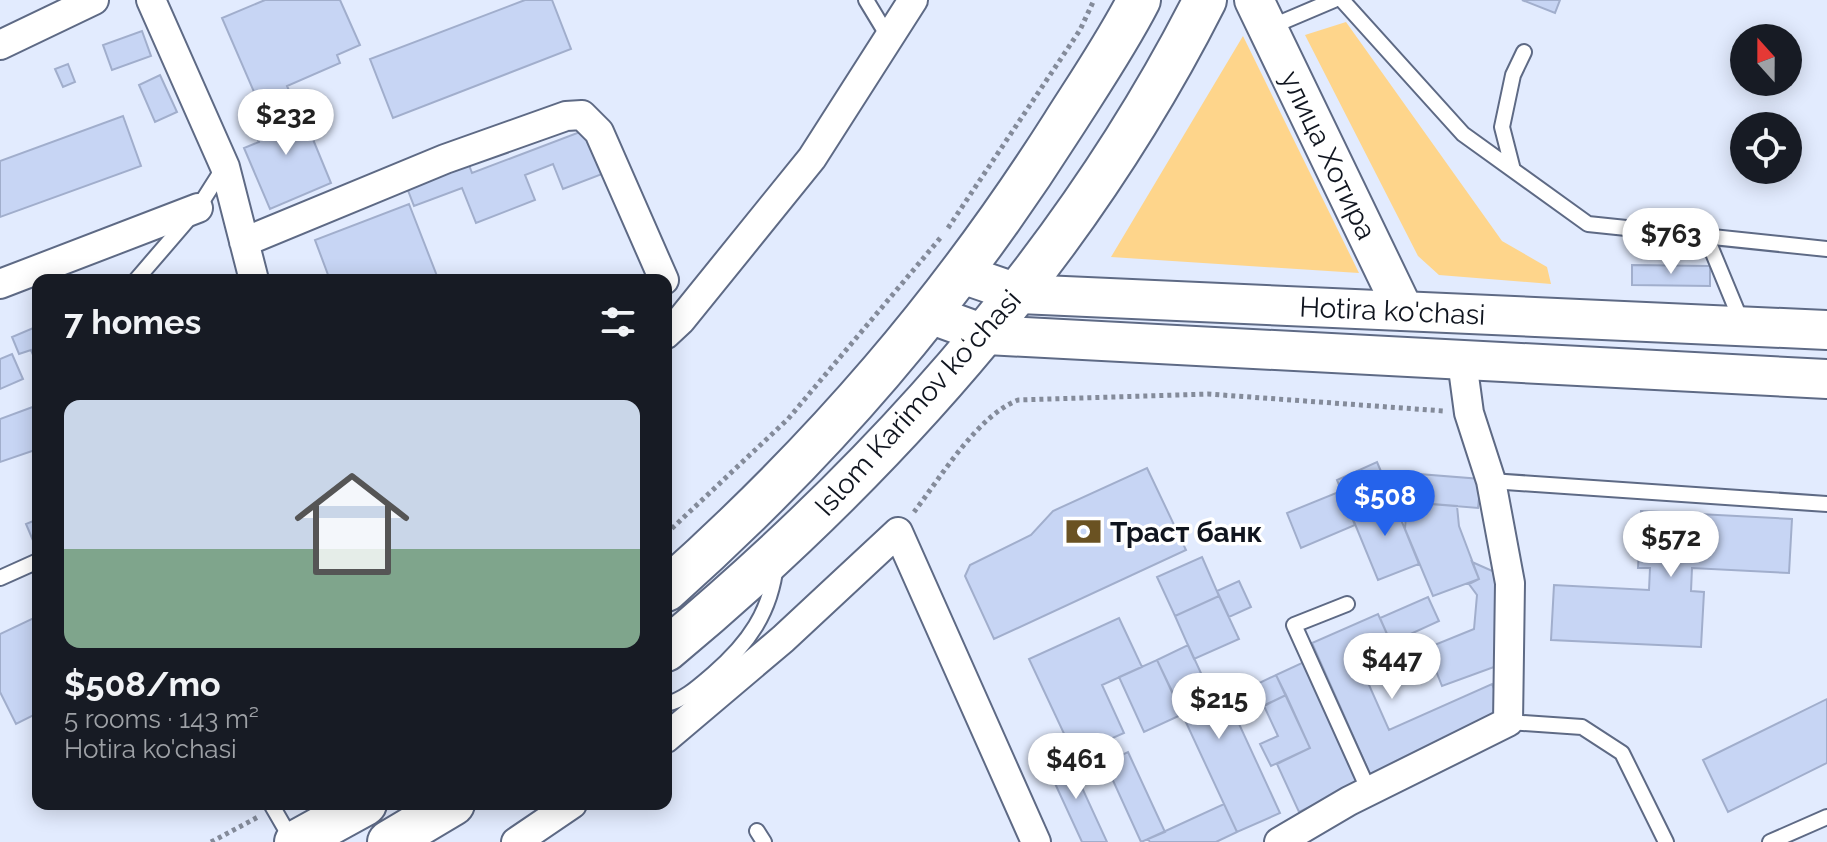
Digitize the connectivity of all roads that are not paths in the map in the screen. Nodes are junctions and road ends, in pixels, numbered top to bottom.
1 (94, 0) edge
2 (151, 0) edge
3 (866, 0) edge
4 (913, 0) edge
5 (1139, 0) edge
6 (1205, 0) edge
7 (1334, 0) edge
8 (1342, 0) edge
9 (1261, 14) edge
10 (889, 38) junction
11 (0, 45) edge
12 (1524, 52) dead end
13 (225, 167) junction
14 (1513, 170) junction
15 (198, 208) junction
16 (1706, 236) junction
17 (244, 242) junction
18 (1827, 249) edge
19 (141, 274) edge
20 (252, 274) edge
21 (661, 274) edge
22 (962, 274) junction
23 (0, 284) edge
24 (1020, 294) junction
25 (1404, 311) junction
26 (932, 315) junction
27 (674, 327) edge
28 (1744, 327) junction
29 (1827, 330) edge
30 (987, 335) junction
31 (1462, 361) junction
32 (1827, 379) edge
33 (1491, 481) junction
34 (1827, 504) edge
35 (777, 552) junction
36 (32, 564) edge
37 (0, 578) edge
38 (672, 585) edge
39 (1347, 604) dead end
40 (672, 645) edge
41 (672, 701) edge
42 (1508, 722) junction
43 (672, 733) edge
44 (1369, 791) junction
45 (340, 810) edge
46 (443, 810) edge
47 (563, 810) edge
48 (1827, 817) edge
49 (283, 824) edge
50 (389, 842) edge
51 (516, 842) edge
52 (1036, 842) edge
53 (1279, 842) edge
54 (1666, 842) edge
55 (1770, 842) edge

1 - 11 street
2 - 13 street
3 - 10 lane
4 - 10 street
5 - 22 main road, Islom Karimov koʻchasi
6 - 24 main road, Islom Karimov koʻchasi
7 - 9 lane
8 - 14 lane
9 - 25 main road, улица Хотира
10 - 27 street
12 - 14 lane
13 - 15 lane
13 - 17 street
14 - 16 lane
15 - 19 lane
15 - 23 street
16 - 18 lane
16 - 28 lane
17 - 20 street
17 - 21 street
22 - 24 main road, Hotira ko'chasi
22 - 26 main road, Islom Karimov koʻchasi
24 - 25 main road, Hotira ko'chasi
24 - 30 main road, Islom Karimov koʻchasi
25 - 28 main road, Hotira ko'chasi
26 - 30 main road, Hotira ko'chasi
26 - 38 main road, Islom Karimov koʻchasi
28 - 29 main road, Hotira ko'chasi
30 - 31 main road, Hotira ko'chasi
30 - 35 main road, Islom Karimov koʻchasi
31 - 32 main road, Hotira ko'chasi
31 - 33 street
33 - 34 lane
33 - 42 street
35 - 40 main road, Islom Karimov koʻchasi
35 - 41 lane
36 - 37 lane
39 - 44 lane
42 - 44 street
42 - 54 lane
43 - 52 street
44 - 53 street
45 - 49 main road
46 - 50 main road
47 - 51 street
48 - 55 lane

